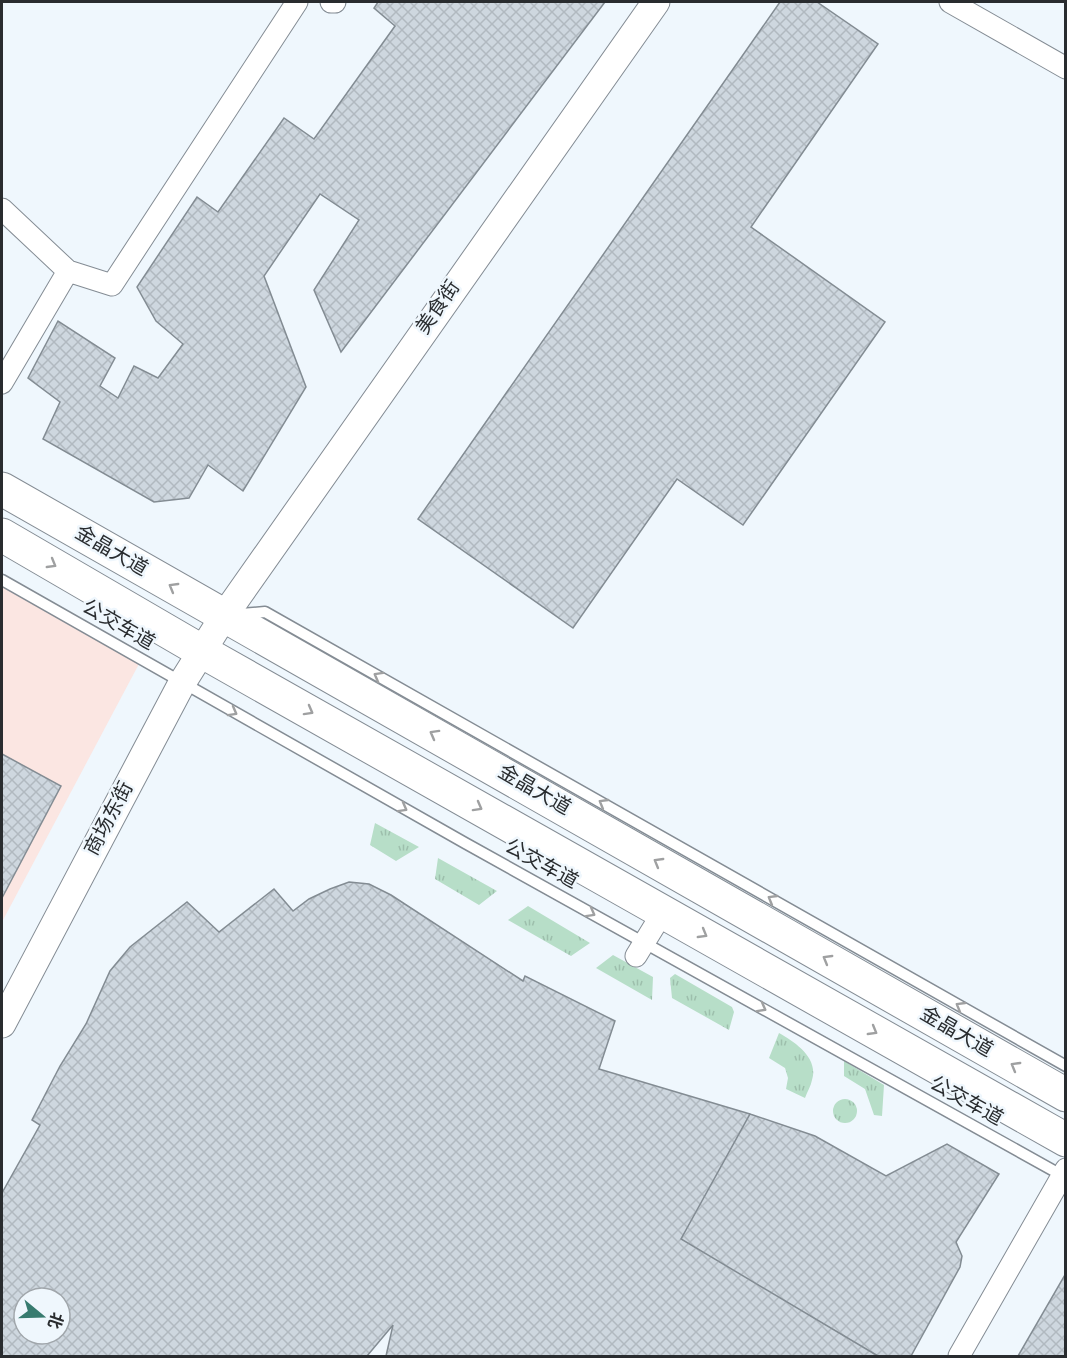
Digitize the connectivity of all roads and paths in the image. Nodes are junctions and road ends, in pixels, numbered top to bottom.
1 (297, 2) edge
2 (656, 2) edge
3 (950, 2) edge
4 (1065, 68) edge
5 (2, 209) edge
6 (68, 271) junction
7 (2, 383) edge
8 (2, 489) edge
9 (2, 536) edge
10 (2, 580) edge
11 (224, 616) junction
12 (203, 652) junction
13 (182, 683) junction
14 (663, 912) junction
15 (640, 950) junction
16 (2, 1024) edge
17 (1065, 1066) edge
18 (1065, 1095) edge
19 (1065, 1140) edge
20 (1064, 1174) edge
21 (959, 1356) edge

1 - 6 street
2 - 11 street, 美食街
3 - 4 street
5 - 6 street
6 - 7 street
11 -> 8 main road, 金晶大道
9 -> 12 main road, 金晶大道
10 - 13 lane, 公交车道
11 - 12 street, 商场东街
17 -> 11 lane
18 -> 11 main road, 金晶大道
12 - 13 street, 商场东街
12 -> 14 main road, 金晶大道
13 -> 15 lane, 公交车道
13 - 16 street, 商场东街
14 - 15 street
14 -> 19 main road, 金晶大道
15 -> 20 lane, 公交车道
20 - 21 street

